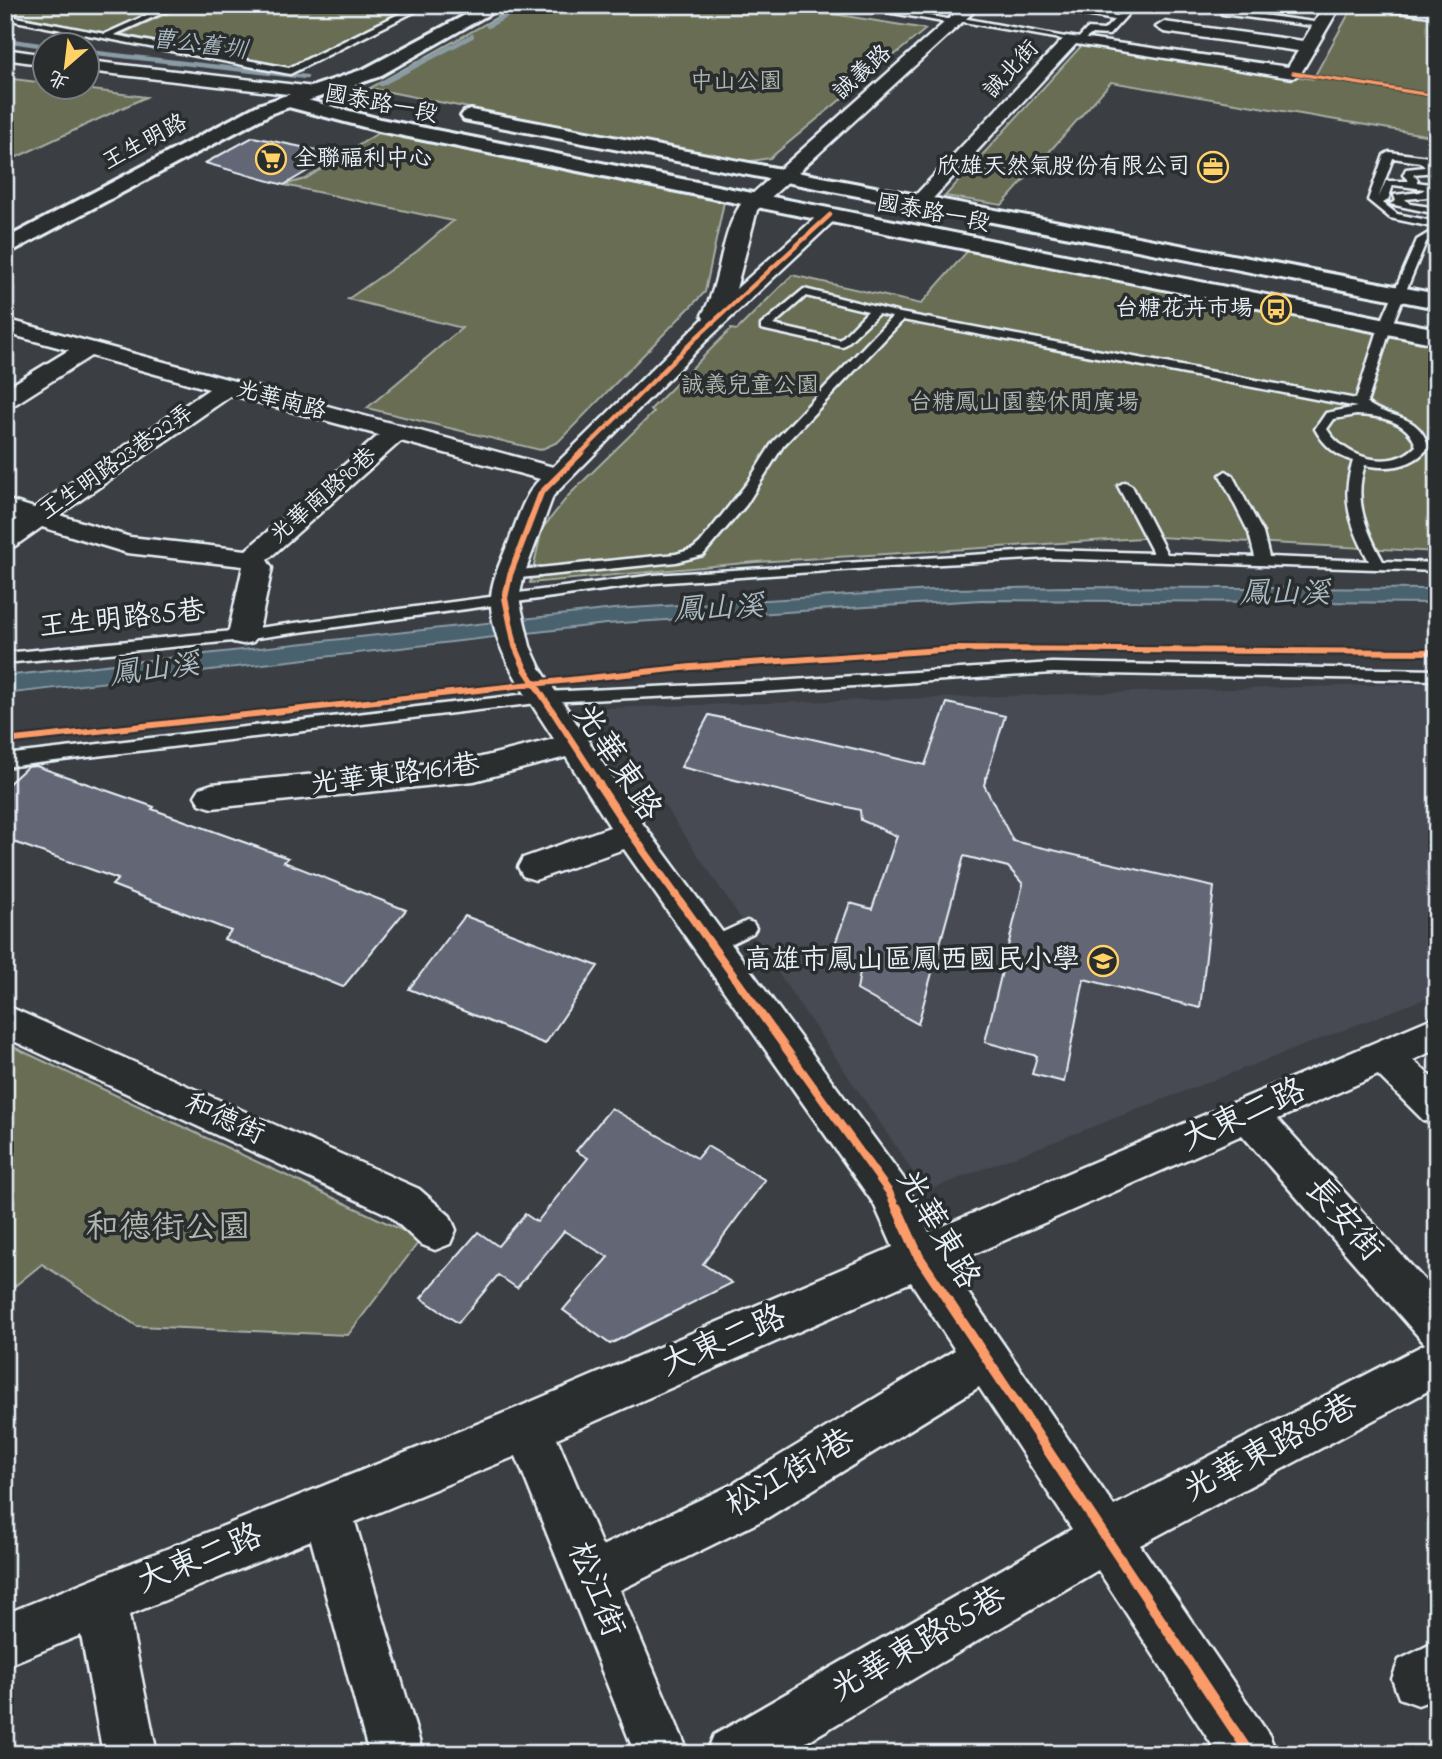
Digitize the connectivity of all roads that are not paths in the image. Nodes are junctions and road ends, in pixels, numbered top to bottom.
1 (176, 5) edge
2 (424, 5) edge
3 (471, 5) edge
4 (497, 5) edge
5 (852, 5) edge
6 (911, 5) edge
7 (972, 5) edge
8 (1033, 5) edge
9 (1333, 5) edge
10 (1386, 5) edge
11 (1225, 12) dead end
12 (1437, 12) edge
13 (902, 13) junction
14 (5, 18) edge
15 (956, 21) junction
16 (1321, 25) junction
17 (1164, 27) dead end
18 (104, 37) junction
19 (1077, 40) junction
20 (1308, 47) junction
21 (5, 54) edge
22 (32, 58) edge
23 (5, 66) edge
24 (102, 68) edge
25 (32, 70) edge
26 (102, 80) edge
27 (314, 92) junction
28 (365, 96) dead end
29 (288, 101) junction
30 (445, 111) dead end
31 (1424, 161) junction
32 (1437, 162) edge
33 (1394, 178) junction
34 (1381, 180) junction
35 (1412, 182) junction
36 (1437, 186) edge
37 (769, 187) junction
38 (1437, 200) edge
39 (919, 202) junction
40 (1407, 206) junction
41 (1390, 209) junction
42 (1437, 211) edge
43 (830, 215) junction
44 (1437, 223) edge
45 (1437, 231) edge
46 (5, 248) edge
47 (1437, 302) edge
48 (877, 309) junction
49 (1392, 311) junction
50 (1437, 313) edge
51 (900, 316) junction
52 (5, 326) edge
53 (1437, 326) edge
54 (697, 337) junction
55 (1437, 337) edge
56 (87, 349) junction
57 (229, 386) junction
58 (5, 400) edge
59 (1360, 404) junction
60 (1372, 412) junction
61 (397, 432) junction
62 (1360, 459) junction
63 (558, 475) junction
64 (1226, 475) dead end
65 (1125, 486) dead end
66 (5, 507) edge
67 (40, 516) junction
68 (5, 540) edge
69 (1162, 558) junction
70 (252, 559) junction
71 (1263, 561) junction
72 (1378, 565) junction
73 (1437, 567) edge
74 (508, 587) junction
75 (243, 635) junction
76 (5, 658) edge
77 (1437, 675) edge
78 (535, 683) junction
79 (575, 744) junction
80 (5, 761) edge
81 (212, 796) dead end
82 (631, 833) junction
83 (535, 867) dead end
84 (747, 928) dead end
85 (712, 945) junction
86 (5, 1020) edge
87 (1437, 1032) edge
88 (1383, 1055) junction
89 (1437, 1108) edge
90 (1248, 1114) junction
91 (435, 1230) dead end
92 (919, 1257) junction
93 (1437, 1327) edge
94 (986, 1357) junction
95 (1437, 1361) edge
96 (528, 1427) junction
97 (327, 1508) junction
98 (1106, 1537) junction
99 (590, 1578) junction
100 (100, 1600) junction
101 (5, 1640) edge
102 (130, 1754) edge
103 (396, 1754) edge
104 (662, 1754) edge
105 (733, 1754) edge
106 (1250, 1754) edge

1 - 18 lane
2 - 18 lane
3 - 27 street
4 - 27 street
5 - 13 lane
6 - 13 lane
7 - 15 street, 誠義路
8 - 19 lane
9 - 16 street
10 - 12 street
11 - 16 lane
13 - 15 lane
14 - 18 lane
15 - 19 lane
15 - 37 street, 誠義路
16 - 20 street
17 - 20 street
19 - 20 street, 誠北街
19 - 39 street, 誠北街
21 - 22 street
23 - 25 street
24 - 27 street
26 - 29 street
27 - 28 street, 國泰路一段
27 - 29 street, 王生明路
27 - 37 street, 國泰路一段
29 - 37 street, 國泰路一段
29 - 46 street, 王生明路
30 - 37 street, 國泰路一段
31 - 32 lane
31 - 33 lane
31 - 35 lane
32 - 34 lane
33 - 34 lane
33 - 35 lane
34 - 41 lane
35 - 36 lane
35 - 40 lane
35 - 41 lane
37 - 39 street, 國泰路一段
37 - 43 street, 國泰路一段
37 - 49 street, 國泰路一段
37 - 54 street
38 - 42 lane
39 - 49 street, 國泰路一段
40 - 41 lane
40 - 42 lane
41 - 44 lane
43 - 49 street, 國泰路一段
43 - 54 street
45 - 49 lane
47 - 49 street, 國泰路一段
48 - 48 lane
48 - 51 lane
49 - 50 street, 國泰路一段
49 - 53 street, 國泰路一段
49 - 55 street, 國泰路一段
49 - 59 lane
51 - 59 lane
51 - 74 lane
52 - 56 street, 光華南路
54 - 63 street
56 - 57 street, 光華南路
56 - 58 street
57 - 61 street, 光華南路
57 - 67 street, 王生明路23巷22弄
59 - 60 lane
60 - 62 lane
60 - 62 lane
61 - 63 street, 光華南路
61 - 70 street, 光華南路90巷
62 - 72 lane
63 - 74 street
64 - 71 lane
65 - 69 lane
66 - 67 street
67 - 68 street, 王生明路23巷22弄
67 - 70 street
69 - 71 lane
69 - 74 lane
70 - 75 street
71 - 72 lane
72 - 73 lane
74 - 75 lane, 王生明路85巷
74 - 78 street, 光華東路
75 - 76 lane, 王生明路85巷
77 - 78 lane
78 - 79 street, 光華東路
78 - 80 lane
79 - 81 street, 光華東路161巷
79 - 82 street, 光華東路
82 - 83 street
82 - 85 street, 光華東路
84 - 85 lane
85 - 92 street, 光華東路
86 - 91 street, 和德街
87 - 88 street, 大東二路
88 - 89 street
88 - 90 street, 大東二路
90 - 92 street, 大東二路
90 - 93 street, 長安街
92 - 94 street, 光華東路
92 - 96 street, 大東二路
94 - 98 street, 光華東路
94 - 99 street, 松江街1巷
95 - 98 street, 光華東路86巷
96 - 97 street, 大東二路
96 - 99 street, 松江街
97 - 100 street, 大東二路
97 - 103 street
98 - 105 street, 光華東路85巷
98 - 106 street, 光華東路
99 - 104 street, 松江街
100 - 101 street, 大東二路
100 - 102 street

